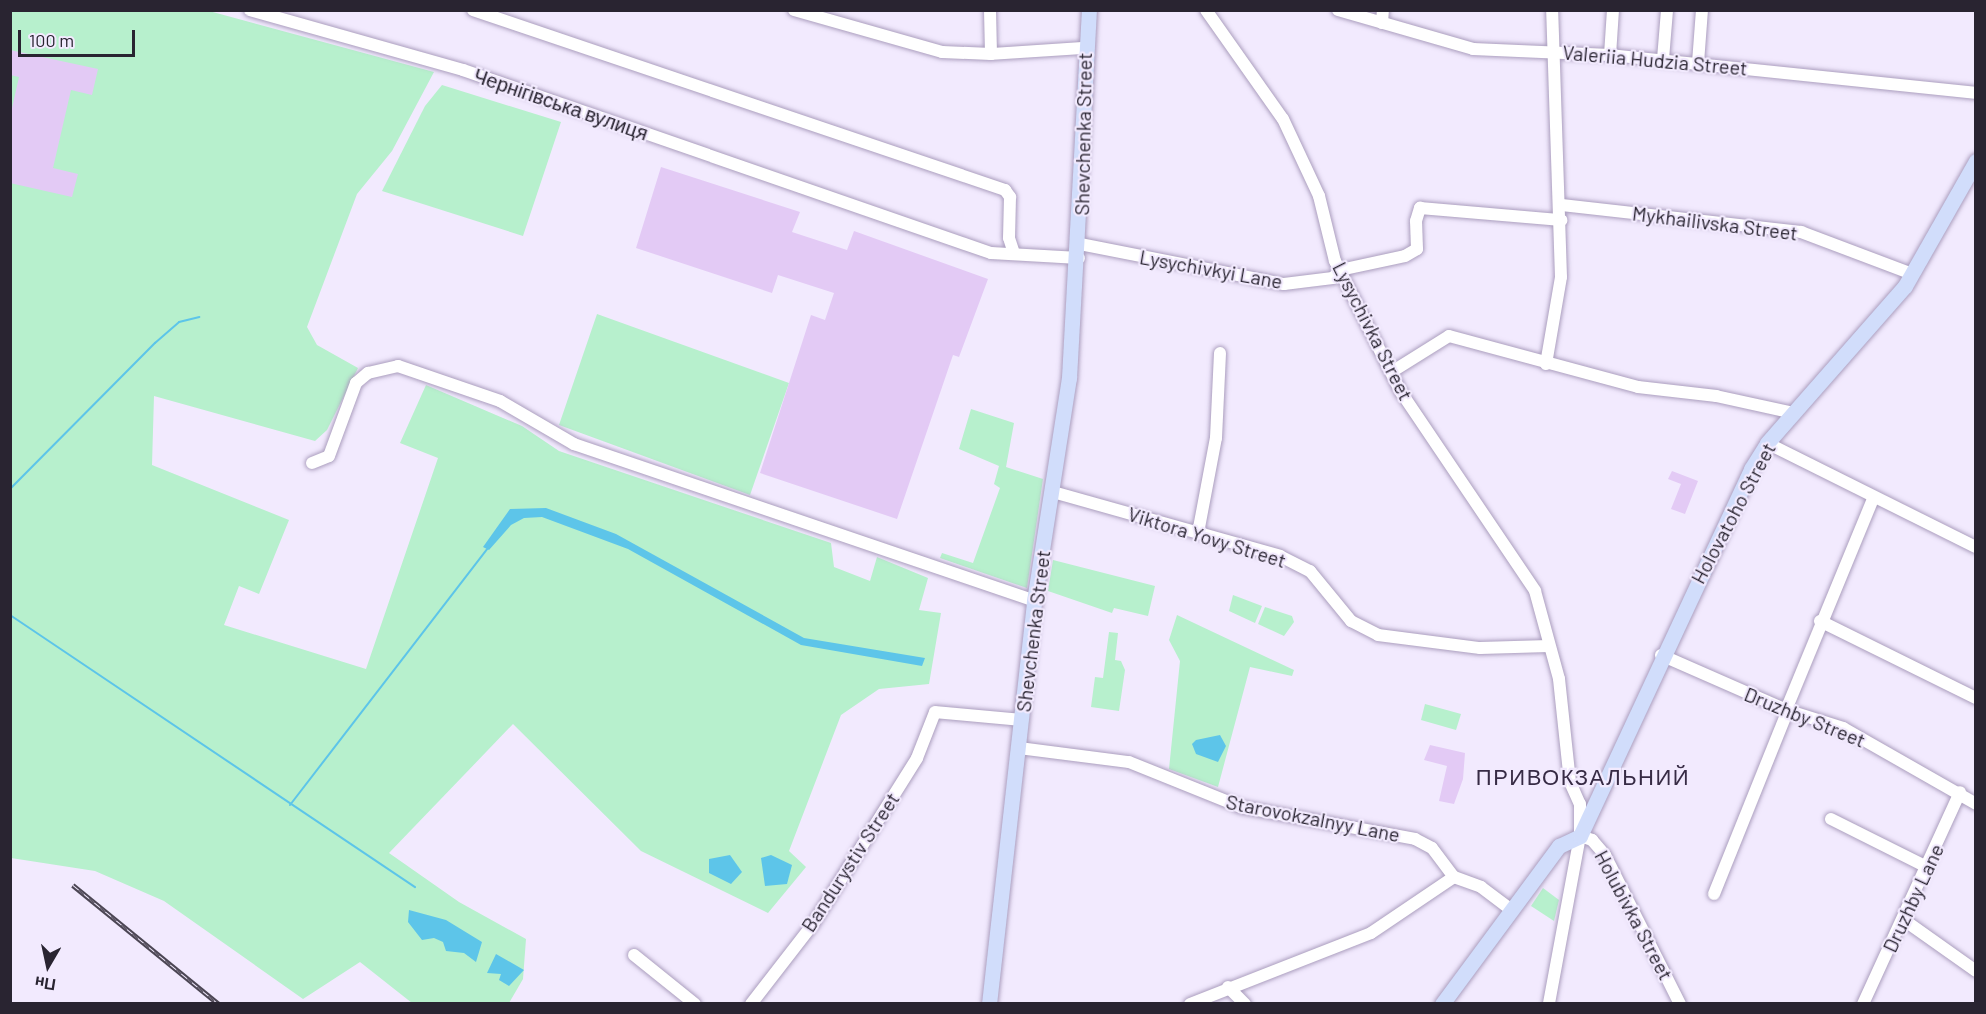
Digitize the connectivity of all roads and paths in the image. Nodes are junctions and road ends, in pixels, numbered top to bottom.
1 (249, 10) edge
2 (473, 10) edge
3 (794, 10) edge
4 (990, 10) edge
5 (1089, 10) edge
6 (1206, 10) edge
7 (1338, 10) edge
8 (1552, 10) edge
9 (1613, 10) edge
10 (1667, 10) edge
11 (1702, 10) edge
12 (823, 14) edge
13 (1383, 17) edge
14 (1084, 48) junction
15 (1551, 51) junction
16 (991, 54) junction
17 (1610, 55) junction
18 (1663, 59) junction
19 (1698, 63) junction
20 (1976, 93) edge
21 (1976, 160) edge
22 (1562, 205) junction
23 (1561, 220) junction
24 (1080, 251) junction
25 (1014, 253) junction
26 (1340, 270) junction
27 (1912, 274) junction
28 (1220, 353) dead end
29 (1546, 364) junction
30 (1393, 371) junction
31 (1793, 413) junction
32 (1767, 443) junction
33 (312, 463) dead end
34 (1053, 492) junction
35 (1874, 497) junction
36 (1198, 533) junction
37 (1976, 547) edge
38 (1034, 601) junction
39 (1820, 621) junction
40 (1549, 646) junction
41 (1661, 655) junction
42 (1976, 698) edge
43 (1787, 710) junction
44 (1022, 720) junction
45 (1018, 748) junction
46 (1960, 792) junction
47 (1976, 804) edge
48 (1831, 819) dead end
49 (1580, 836) junction
50 (1928, 867) junction
51 (1454, 877) junction
52 (1714, 894) dead end
53 (1511, 910) junction
54 (1904, 920) junction
55 (634, 955) dead end
56 (1976, 971) edge
57 (1228, 987) junction
58 (695, 1004) edge
59 (751, 1004) edge
60 (989, 1004) edge
61 (1190, 1004) edge
62 (1245, 1004) edge
63 (1442, 1004) edge
64 (1549, 1004) edge
65 (1680, 1004) edge
66 (1863, 1004) edge

1 - 25 street, Чернігівська вулиця
2 - 25 street
3 - 12 street
4 - 16 street
5 - 14 main road, Shevchenka Street
6 - 26 street, Lysychivka Street
7 - 13 street, Valeriia Hudzia Street
8 - 15 street
9 - 17 street
10 - 18 street
11 - 19 street
12 - 16 street
13 - 15 street, Valeriia Hudzia Street
14 - 16 street
14 - 24 main road, Shevchenka Street
15 - 17 street, Valeriia Hudzia Street
15 - 22 street
17 - 18 street, Valeriia Hudzia Street
18 - 19 street, Valeriia Hudzia Street
19 - 20 street, Valeriia Hudzia Street
21 - 27 main road, Holovatoho Street
22 - 23 street
22 - 27 street, Mykhailivska Street
23 - 26 street
23 - 29 street
24 - 25 street
24 - 26 street, Lysychivkyi Lane
24 - 34 main road, Shevchenka Street
26 - 30 street, Lysychivka Street
27 - 31 main road, Holovatoho Street
28 - 36 street
29 - 30 street
29 - 31 street
30 - 40 street, Lysychivka Street
31 - 32 main road, Holovatoho Street
32 - 35 street
32 - 41 main road, Holovatoho Street
33 - 38 street
34 - 36 street, Viktora Yovy Street
34 - 38 main road, Shevchenka Street
35 - 37 street
35 - 39 street
36 - 40 street, Viktora Yovy Street
38 - 44 main road, Shevchenka Street
39 - 42 street
39 - 43 street
40 - 49 street, Lysychivka Street
41 - 43 street, Druzhby Street
41 - 49 main road, Holovatoho Street
43 - 46 street, Druzhby Street
43 - 52 street
44 - 45 main road, Shevchenka Street
44 - 59 street, Bandurystiv Street
45 - 51 street, Starovokzalnyy Lane
45 - 60 main road, Shevchenka Street
46 - 47 street, Druzhby Street
46 - 50 street, Druzhby Lane
48 - 50 street
49 - 53 main road
49 - 64 street, Holovatoho Street
49 - 65 street, Holubivka Street
50 - 54 street, Druzhby Lane
51 - 53 street
51 - 57 street
53 - 63 main road
54 - 56 street
54 - 66 street, Druzhby Lane
55 - 58 street
57 - 61 street
57 - 62 street

